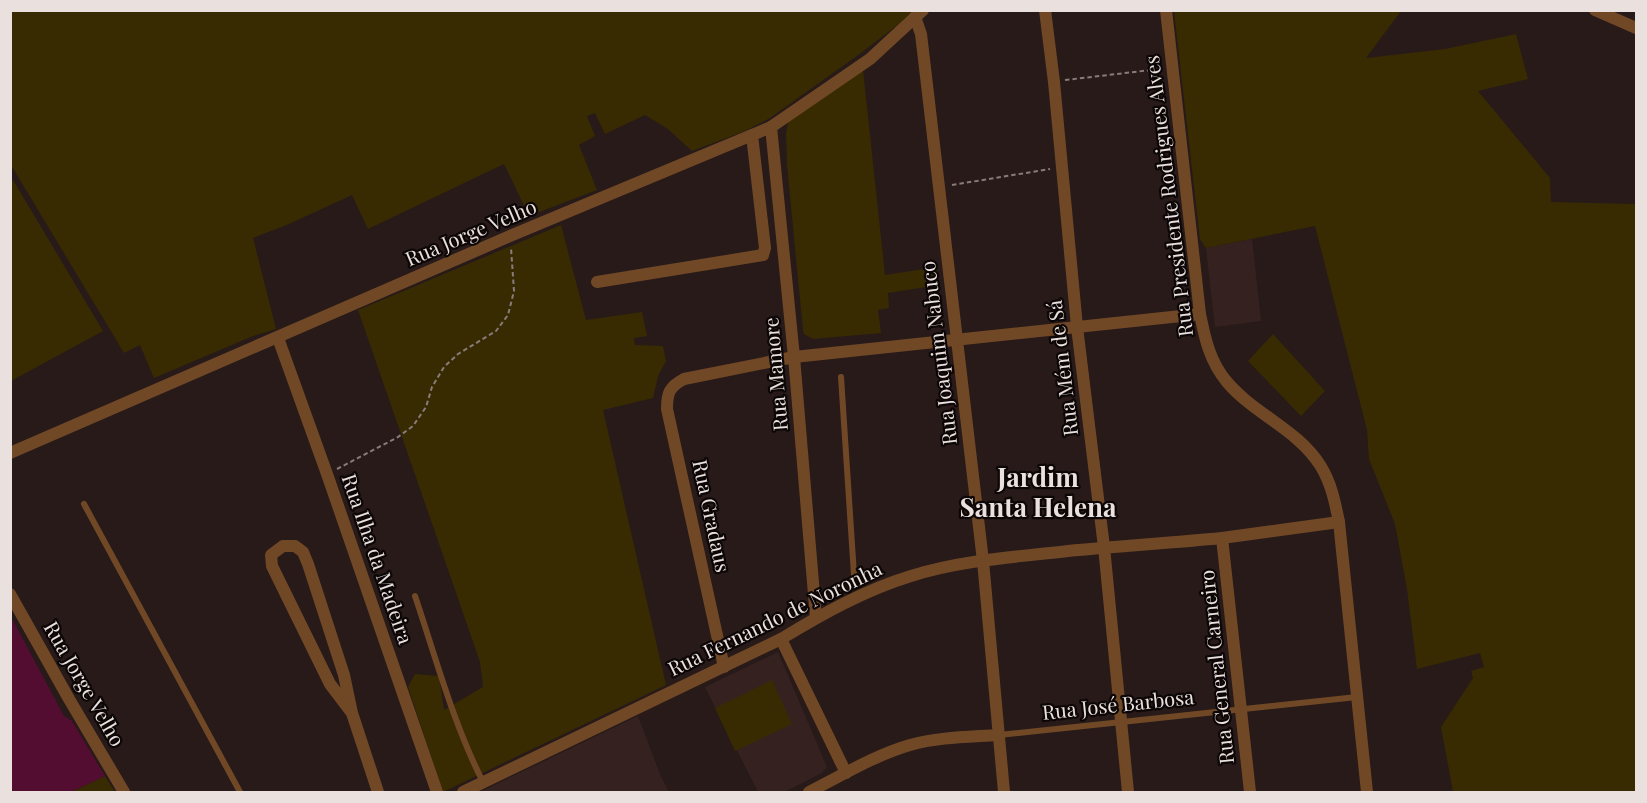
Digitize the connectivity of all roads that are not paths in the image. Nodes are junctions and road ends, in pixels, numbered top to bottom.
1 (1044, 10) edge
2 (1166, 10) edge
3 (1594, 10) edge
4 (919, 14) edge
5 (1636, 28) edge
6 (771, 127) junction
7 (752, 135) junction
8 (597, 282) dead end
9 (1200, 314) junction
10 (1077, 327) junction
11 (278, 338) junction
12 (958, 339) junction
13 (794, 357) junction
14 (841, 377) dead end
15 (10, 453) edge
16 (84, 504) dead end
17 (1339, 522) junction
18 (1222, 538) junction
19 (1104, 548) junction
20 (983, 561) junction
21 (854, 575) dead end
22 (10, 594) edge
23 (415, 596) dead end
24 (816, 618) junction
25 (781, 639) junction
26 (724, 667) junction
27 (1357, 697) junction
28 (1242, 710) junction
29 (352, 713) junction
30 (1121, 721) junction
31 (998, 735) junction
32 (846, 773) junction
33 (483, 783) junction
34 (124, 792) edge
35 (240, 792) edge
36 (378, 792) edge
37 (437, 792) edge
38 (463, 792) edge
39 (809, 792) edge
40 (1004, 792) edge
41 (1128, 792) edge
42 (1250, 792) edge
43 (1367, 792) edge

1 - 10 street, Rua Mém de Sá
2 - 9 street, Rua Presidente Rodrigues Alves
3 - 5 street
4 - 6 street, Rua Jorge Velho
4 - 12 street, Rua Joaquim Nabuco
6 - 7 street, Rua Jorge Velho
6 - 13 street, Rua Mamore
7 - 8 street
7 - 11 street, Rua Jorge Velho
9 - 10 street
9 - 17 street, Rua Presidente Rodrigues Alves
10 - 12 street
10 - 19 street, Rua Mém de Sá
11 - 15 street, Rua Jorge Velho
11 - 37 street, Rua Ilha da Madeira
12 - 13 street
12 - 20 street, Rua Joaquim Nabuco
13 - 24 street, Rua Mamore
13 - 26 street, Rua Gradaus
14 - 21 lane
16 - 35 lane
17 - 18 street, Rua Fernando de Noronha
17 - 27 street, Rua Presidente Rodrigues Alves
18 - 19 street, Rua Fernando de Noronha
18 - 28 street, Rua General Carneiro
19 - 20 street, Rua Fernando de Noronha
19 - 30 street, Rua Mém de Sá
20 - 24 street, Rua Fernando de Noronha
20 - 31 street, Rua Joaquim Nabuco
22 - 34 street, Rua Jorge Velho
23 - 33 lane
24 - 25 street, Rua Fernando de Noronha
25 - 26 street, Rua Fernando de Noronha
25 - 32 street
26 - 33 street, Rua Fernando de Noronha
27 - 28 lane, Rua José Barbosa
27 - 43 street, Rua Presidente Rodrigues Alves
28 - 30 lane, Rua José Barbosa
28 - 42 street, Rua General Carneiro
29 - 29 street
29 - 36 street
30 - 31 lane, Rua José Barbosa
30 - 41 street, Rua Mém de Sá
31 - 32 street
31 - 40 street, Rua Joaquim Nabuco
32 - 39 street
33 - 38 street, Rua Fernando de Noronha

